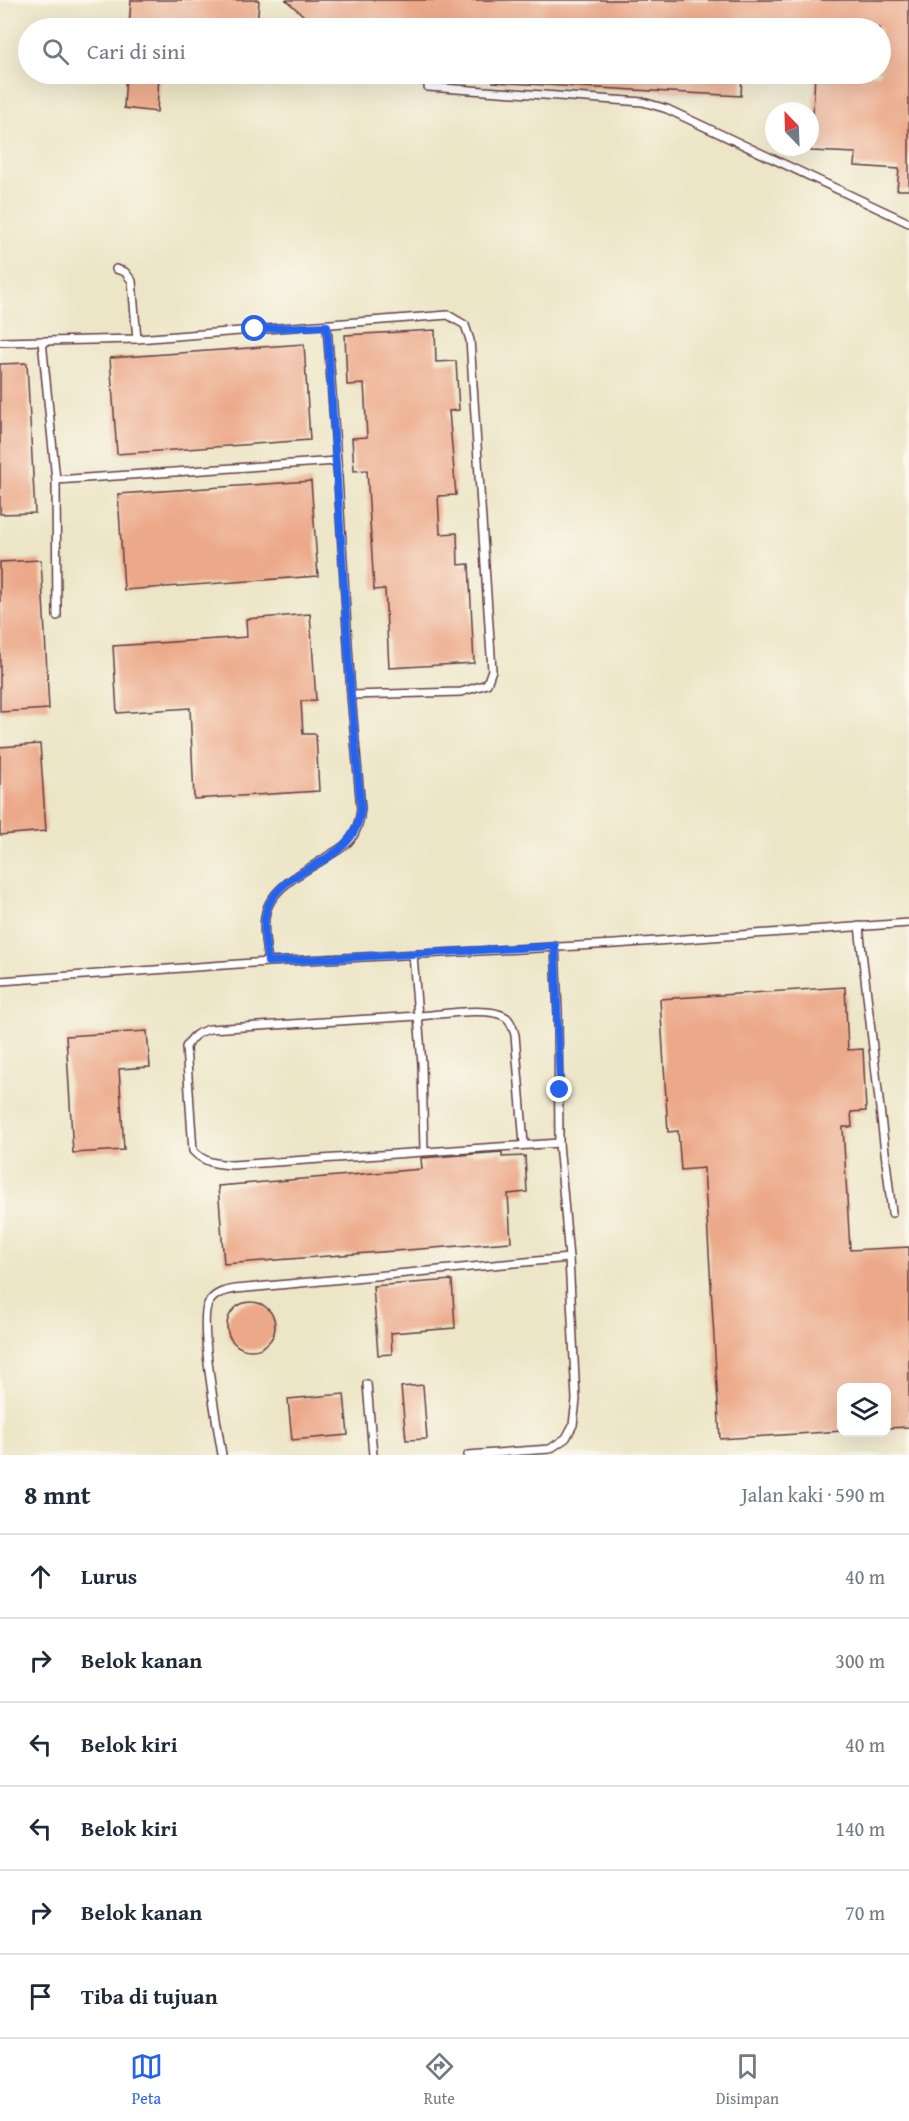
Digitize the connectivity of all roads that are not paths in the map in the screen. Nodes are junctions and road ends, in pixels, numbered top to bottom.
1 (428, 87) dead end
2 (909, 223) edge
3 (116, 269) dead end
4 (327, 326) junction
5 (137, 339) junction
6 (42, 341) junction
7 (0, 342) edge
8 (337, 461) junction
9 (56, 480) junction
10 (57, 616) dead end
11 (351, 695) junction
12 (909, 922) edge
13 (859, 926) junction
14 (555, 946) junction
15 (413, 955) junction
16 (268, 962) junction
17 (0, 981) edge
18 (418, 1016) junction
19 (559, 1143) junction
20 (524, 1144) junction
21 (424, 1151) junction
22 (892, 1213) dead end
23 (568, 1258) junction
24 (367, 1384) dead end
25 (222, 1455) edge
26 (373, 1455) edge
27 (468, 1455) edge

1 - 2 lane
3 - 5 lane
4 - 5 lane
4 - 8 lane
4 - 11 lane
5 - 6 lane
6 - 7 lane
6 - 9 lane
8 - 9 lane
8 - 11 lane
9 - 10 lane
11 - 16 lane
12 - 13 lane
13 - 14 lane
13 - 22 lane
14 - 15 lane
14 - 19 lane
15 - 16 lane
15 - 18 lane
16 - 17 lane
18 - 20 lane
18 - 21 lane
18 - 21 lane
19 - 20 lane
19 - 23 lane
20 - 21 lane
23 - 25 lane
23 - 27 lane
24 - 26 lane

